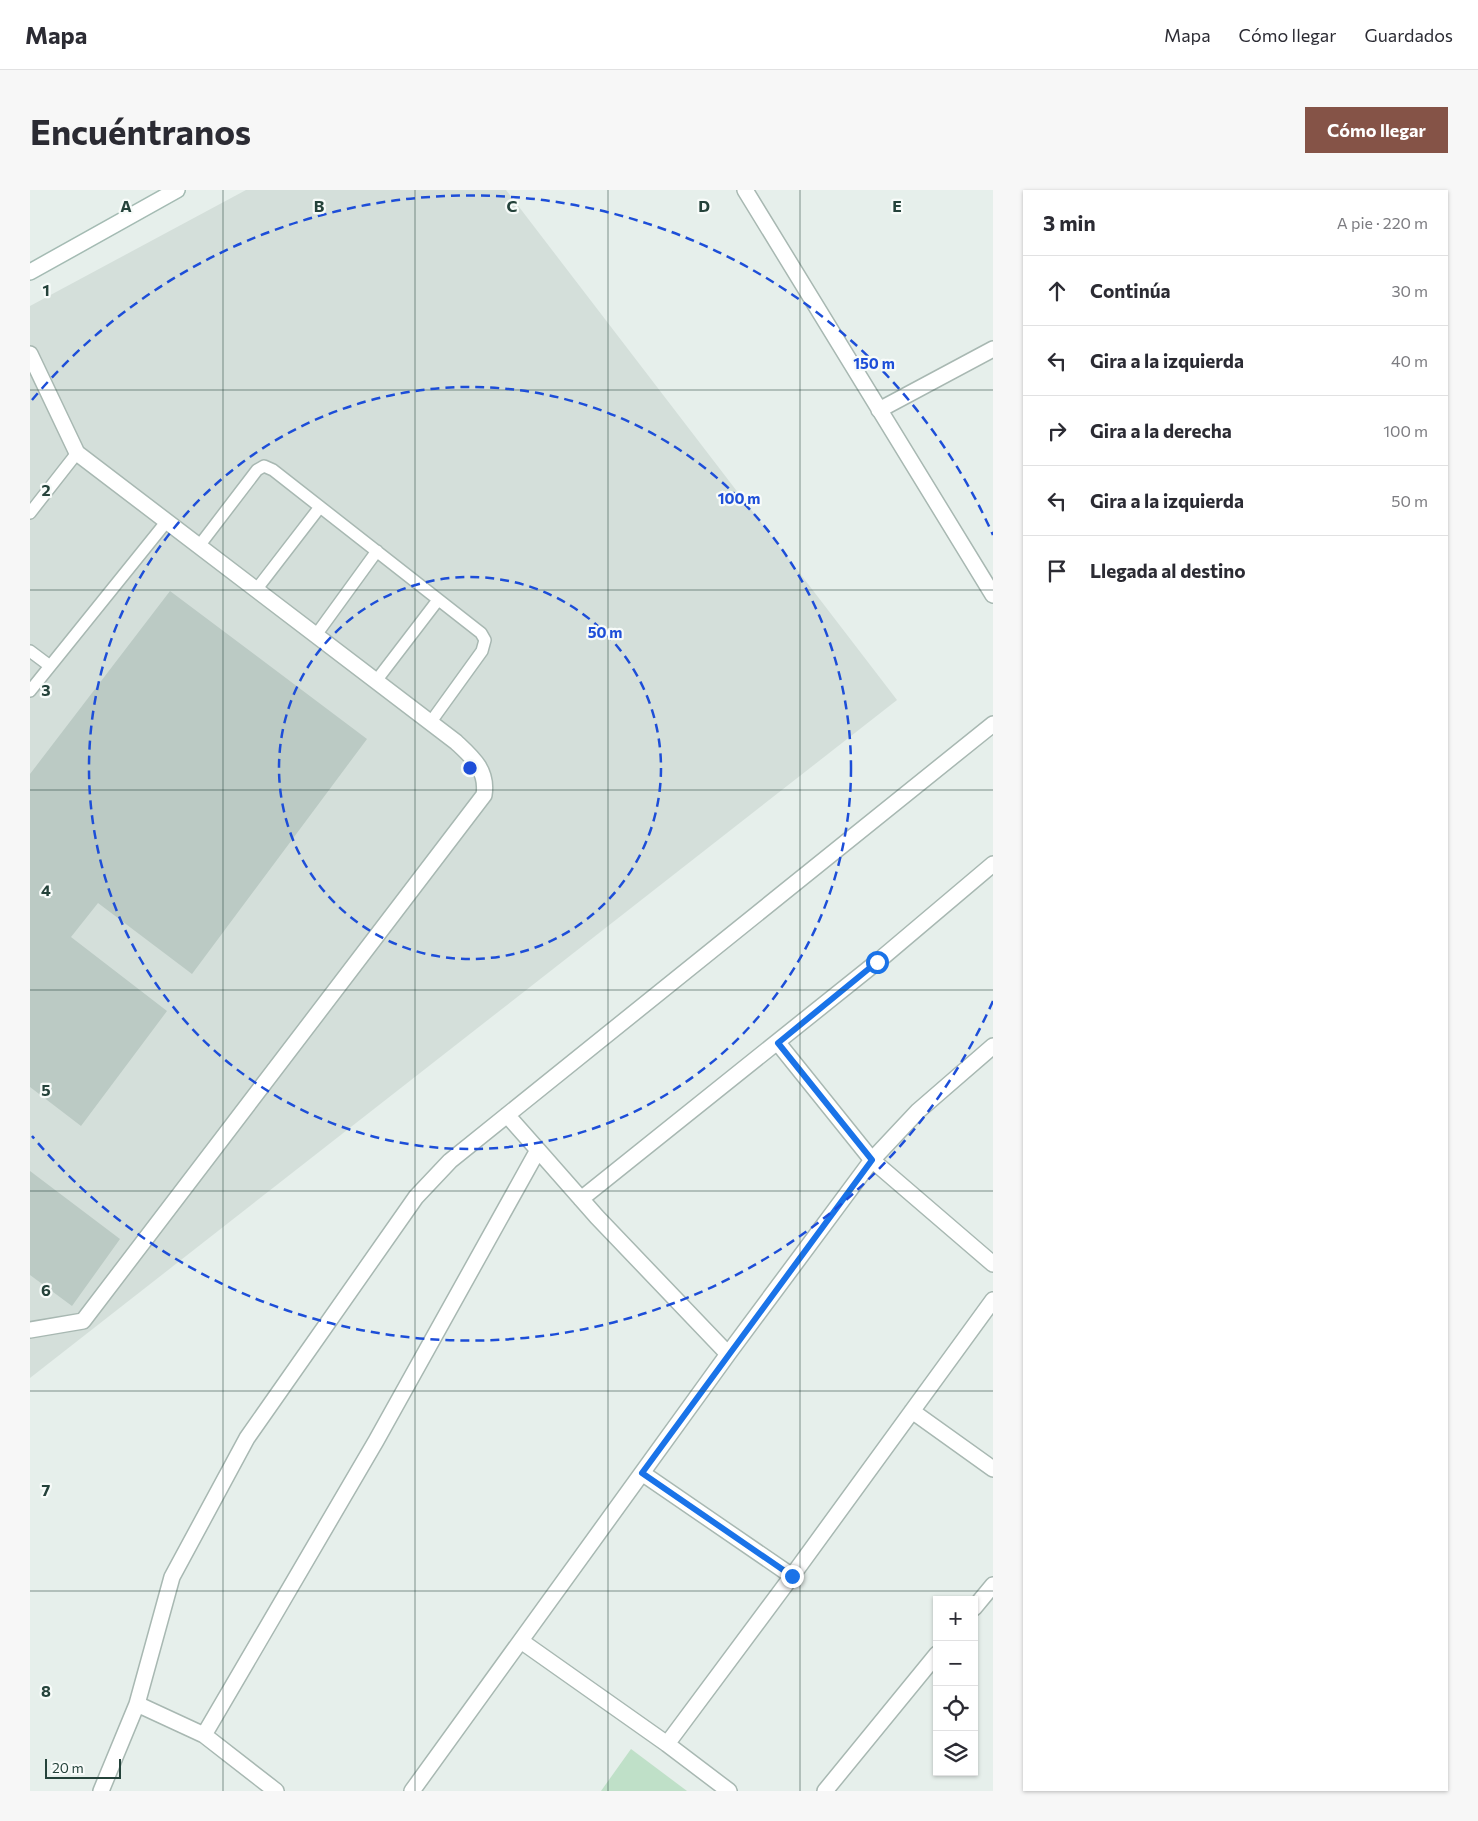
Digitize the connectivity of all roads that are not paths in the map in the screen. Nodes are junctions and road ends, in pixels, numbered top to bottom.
1 (177, 190) edge
2 (745, 190) edge
3 (30, 272) edge
4 (993, 349) edge
5 (30, 354) edge
6 (878, 410) junction
7 (77, 453) junction
8 (320, 506) junction
9 (30, 513) edge
10 (167, 521) junction
11 (199, 546) junction
12 (377, 551) junction
13 (256, 590) junction
14 (993, 595) edge
15 (438, 600) junction
16 (316, 635) junction
17 (30, 650) edge
18 (50, 666) junction
19 (376, 681) junction
20 (30, 691) edge
21 (430, 722) junction
22 (993, 724) edge
23 (993, 864) edge
24 (778, 1043) junction
25 (993, 1046) edge
26 (507, 1115) junction
27 (538, 1150) junction
28 (872, 1160) junction
29 (581, 1199) junction
30 (993, 1264) edge
31 (993, 1300) edge
32 (30, 1330) edge
33 (728, 1354) junction
34 (912, 1411) junction
35 (993, 1468) edge
36 (642, 1473) junction
37 (792, 1576) junction
38 (993, 1586) edge
39 (978, 1603) edge
40 (521, 1641) junction
41 (933, 1659) edge
42 (137, 1704) junction
43 (204, 1735) junction
44 (667, 1744) junction
45 (101, 1791) edge
46 (276, 1791) edge
47 (412, 1791) edge
48 (729, 1791) edge
49 (825, 1791) edge

1 - 3 street
2 - 6 street
4 - 6 street
5 - 7 street
6 - 14 street
7 - 9 lane
7 - 10 street
8 - 11 lane
8 - 12 lane
8 - 13 lane
10 - 11 street
10 - 18 lane
11 - 13 street
12 - 15 lane
12 - 16 lane
13 - 16 street
15 - 19 lane
15 - 21 lane
16 - 19 street
17 - 18 lane
18 - 20 lane
19 - 21 street
21 - 32 street
22 - 26 street
23 - 24 street
24 - 28 street
24 - 29 street
25 - 28 street
26 - 27 street
26 - 42 street
27 - 29 street
27 - 43 street
28 - 30 street
28 - 33 street
29 - 33 street
31 - 34 street
33 - 36 street
34 - 35 street
34 - 37 street
36 - 37 street
36 - 40 street
37 - 44 street
38 - 39 street
40 - 44 street
40 - 47 street
41 - 49 street
42 - 43 street
42 - 45 street
43 - 46 street
44 - 48 street

